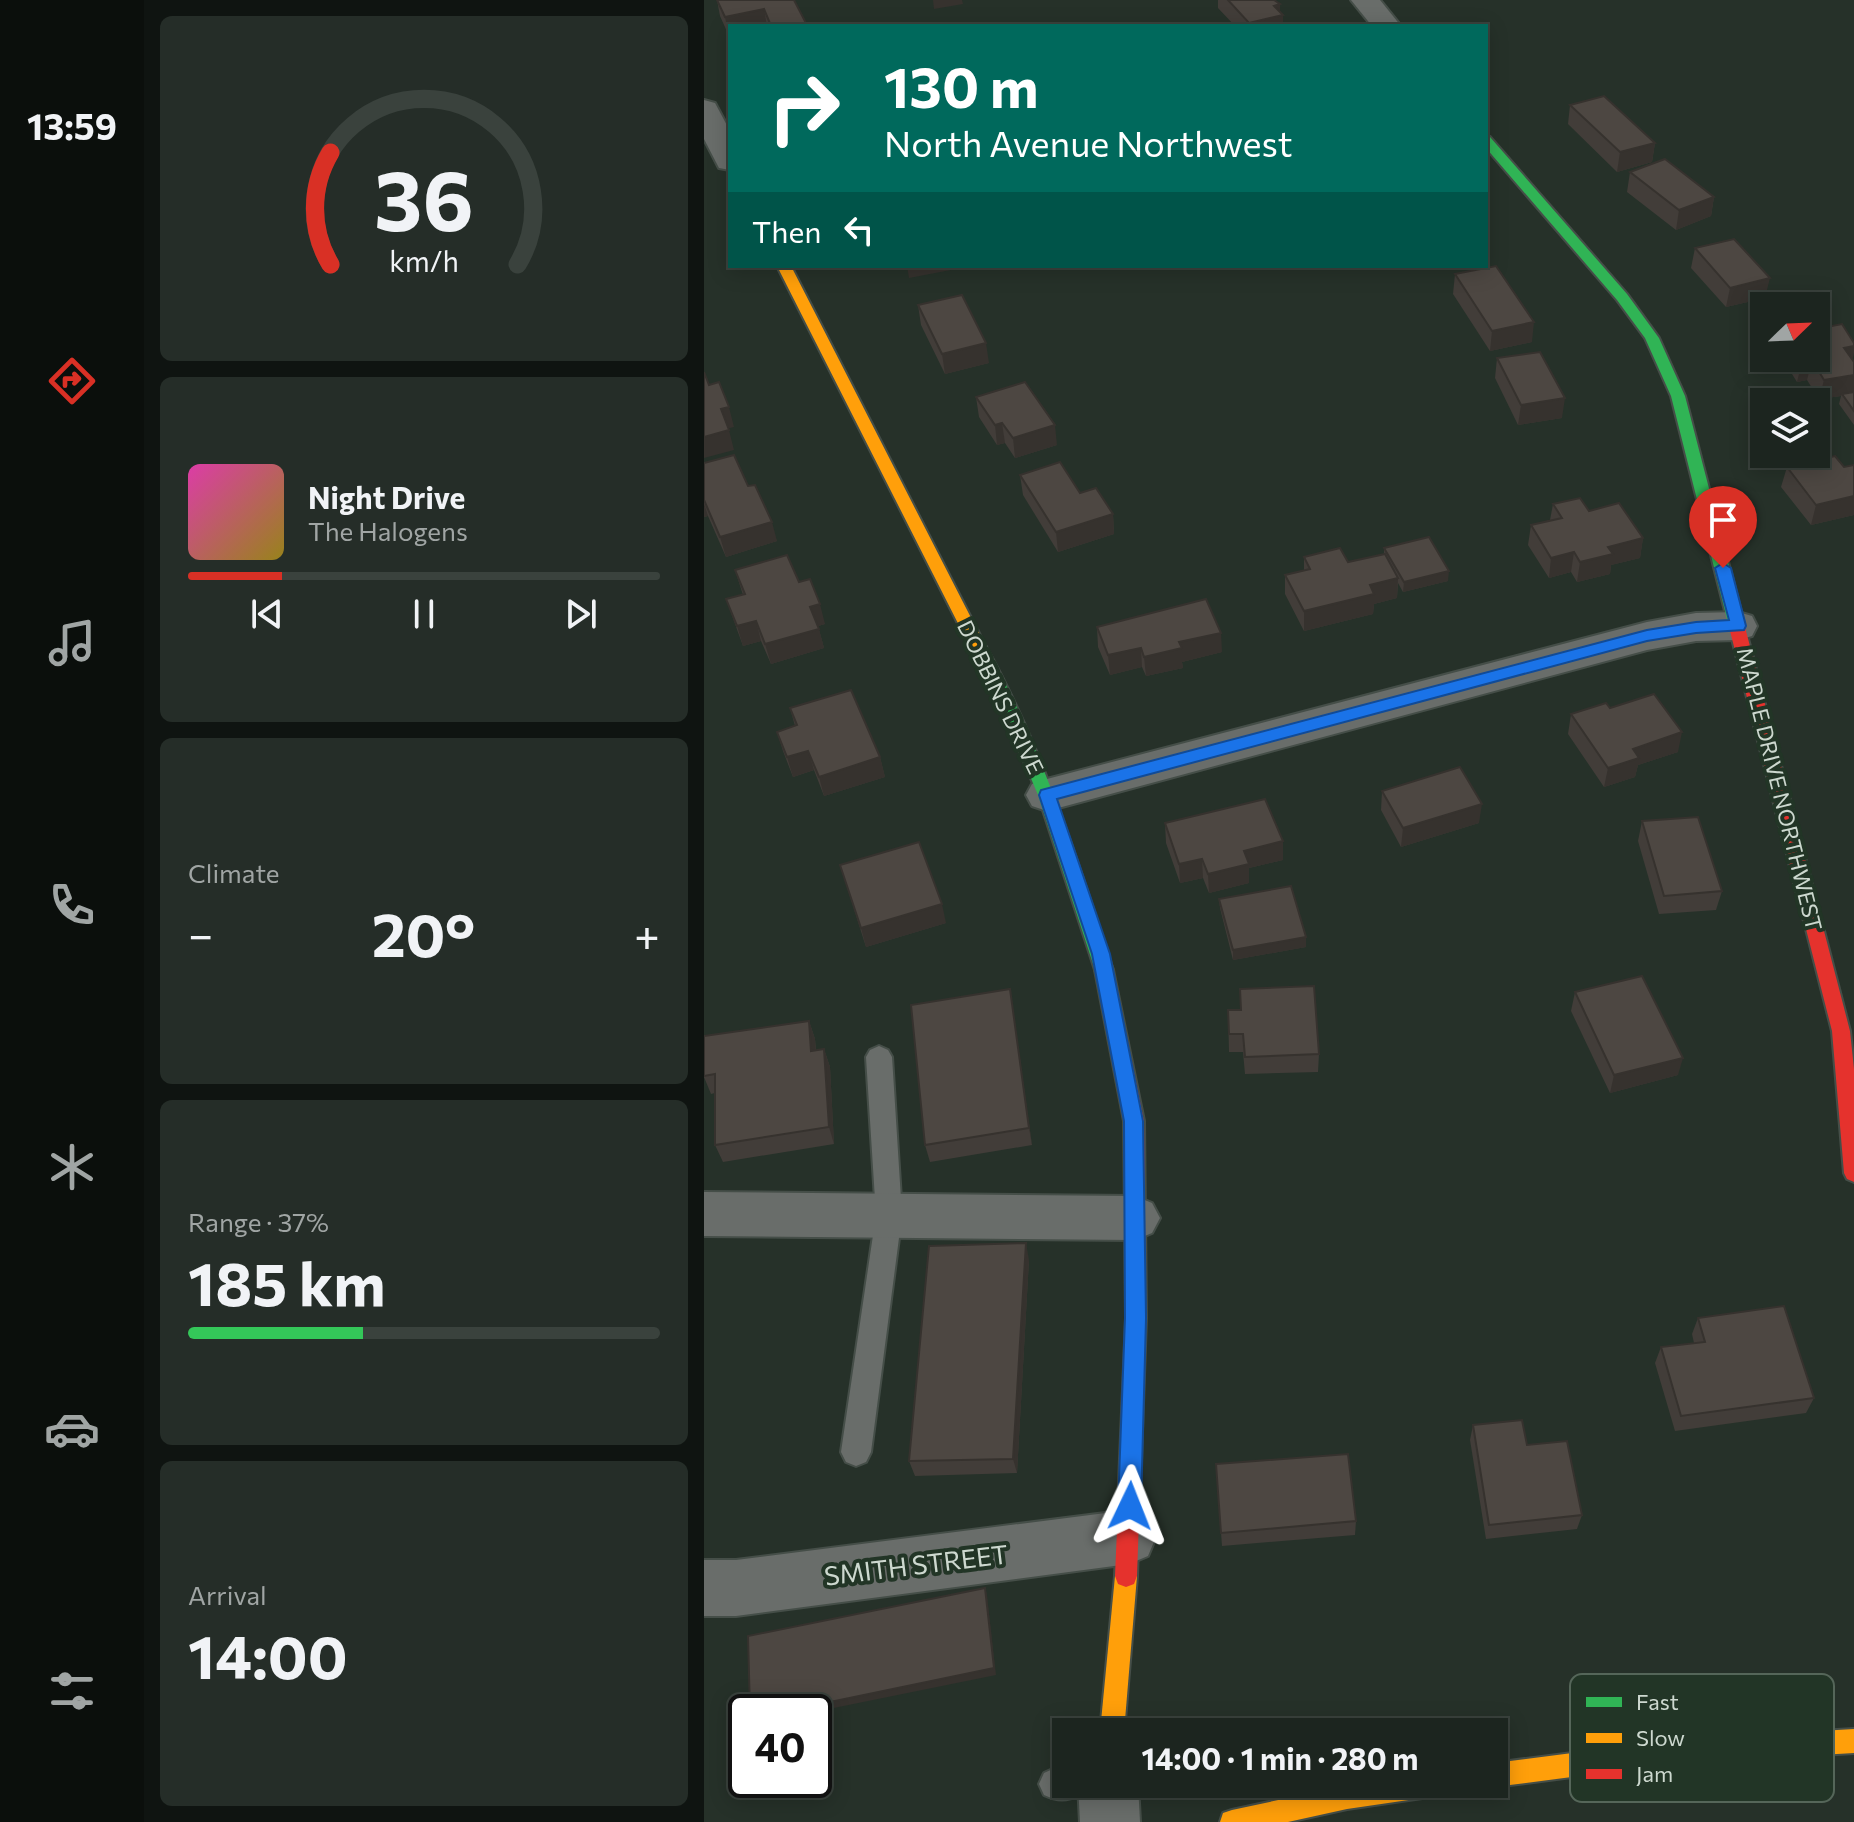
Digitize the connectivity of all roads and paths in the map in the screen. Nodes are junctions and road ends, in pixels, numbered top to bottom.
1 (1365, 0) edge
2 (1385, 24) edge
3 (704, 109) edge
4 (1488, 142) edge
5 (728, 157) edge
6 (785, 268) edge
7 (1738, 626) junction
8 (1047, 795) junction
9 (879, 1057) dead end
10 (1854, 1173) edge
11 (704, 1214) edge
12 (889, 1215) junction
13 (1135, 1218) junction
14 (856, 1452) dead end
15 (1129, 1537) junction
16 (704, 1588) edge
17 (1113, 1718) edge
18 (1834, 1741) edge
19 (1854, 1741) edge
20 (1570, 1765) edge
21 (1508, 1773) edge
22 (1089, 1798) edge
23 (1389, 1798) edge
24 (1349, 1810) edge
25 (1110, 1822) edge
26 (1232, 1822) edge

1 - 2 street
3 - 5 street
4 - 7 street, MAPLE DRIVE NORTHWEST
6 - 8 street, DOBBINS DRIVE
7 - 8 street
7 - 10 street, MAPLE DRIVE NORTHWEST
8 - 13 street, DOBBINS DRIVE
9 - 12 lane
11 - 12 street
12 - 13 street
12 - 14 lane
13 - 15 street, DOBBINS DRIVE
15 - 16 street, SMITH STREET
15 - 17 street, DOBBINS DRIVE
18 - 19 street
20 - 21 street
22 - 25 street
23 - 24 street
24 - 26 street

